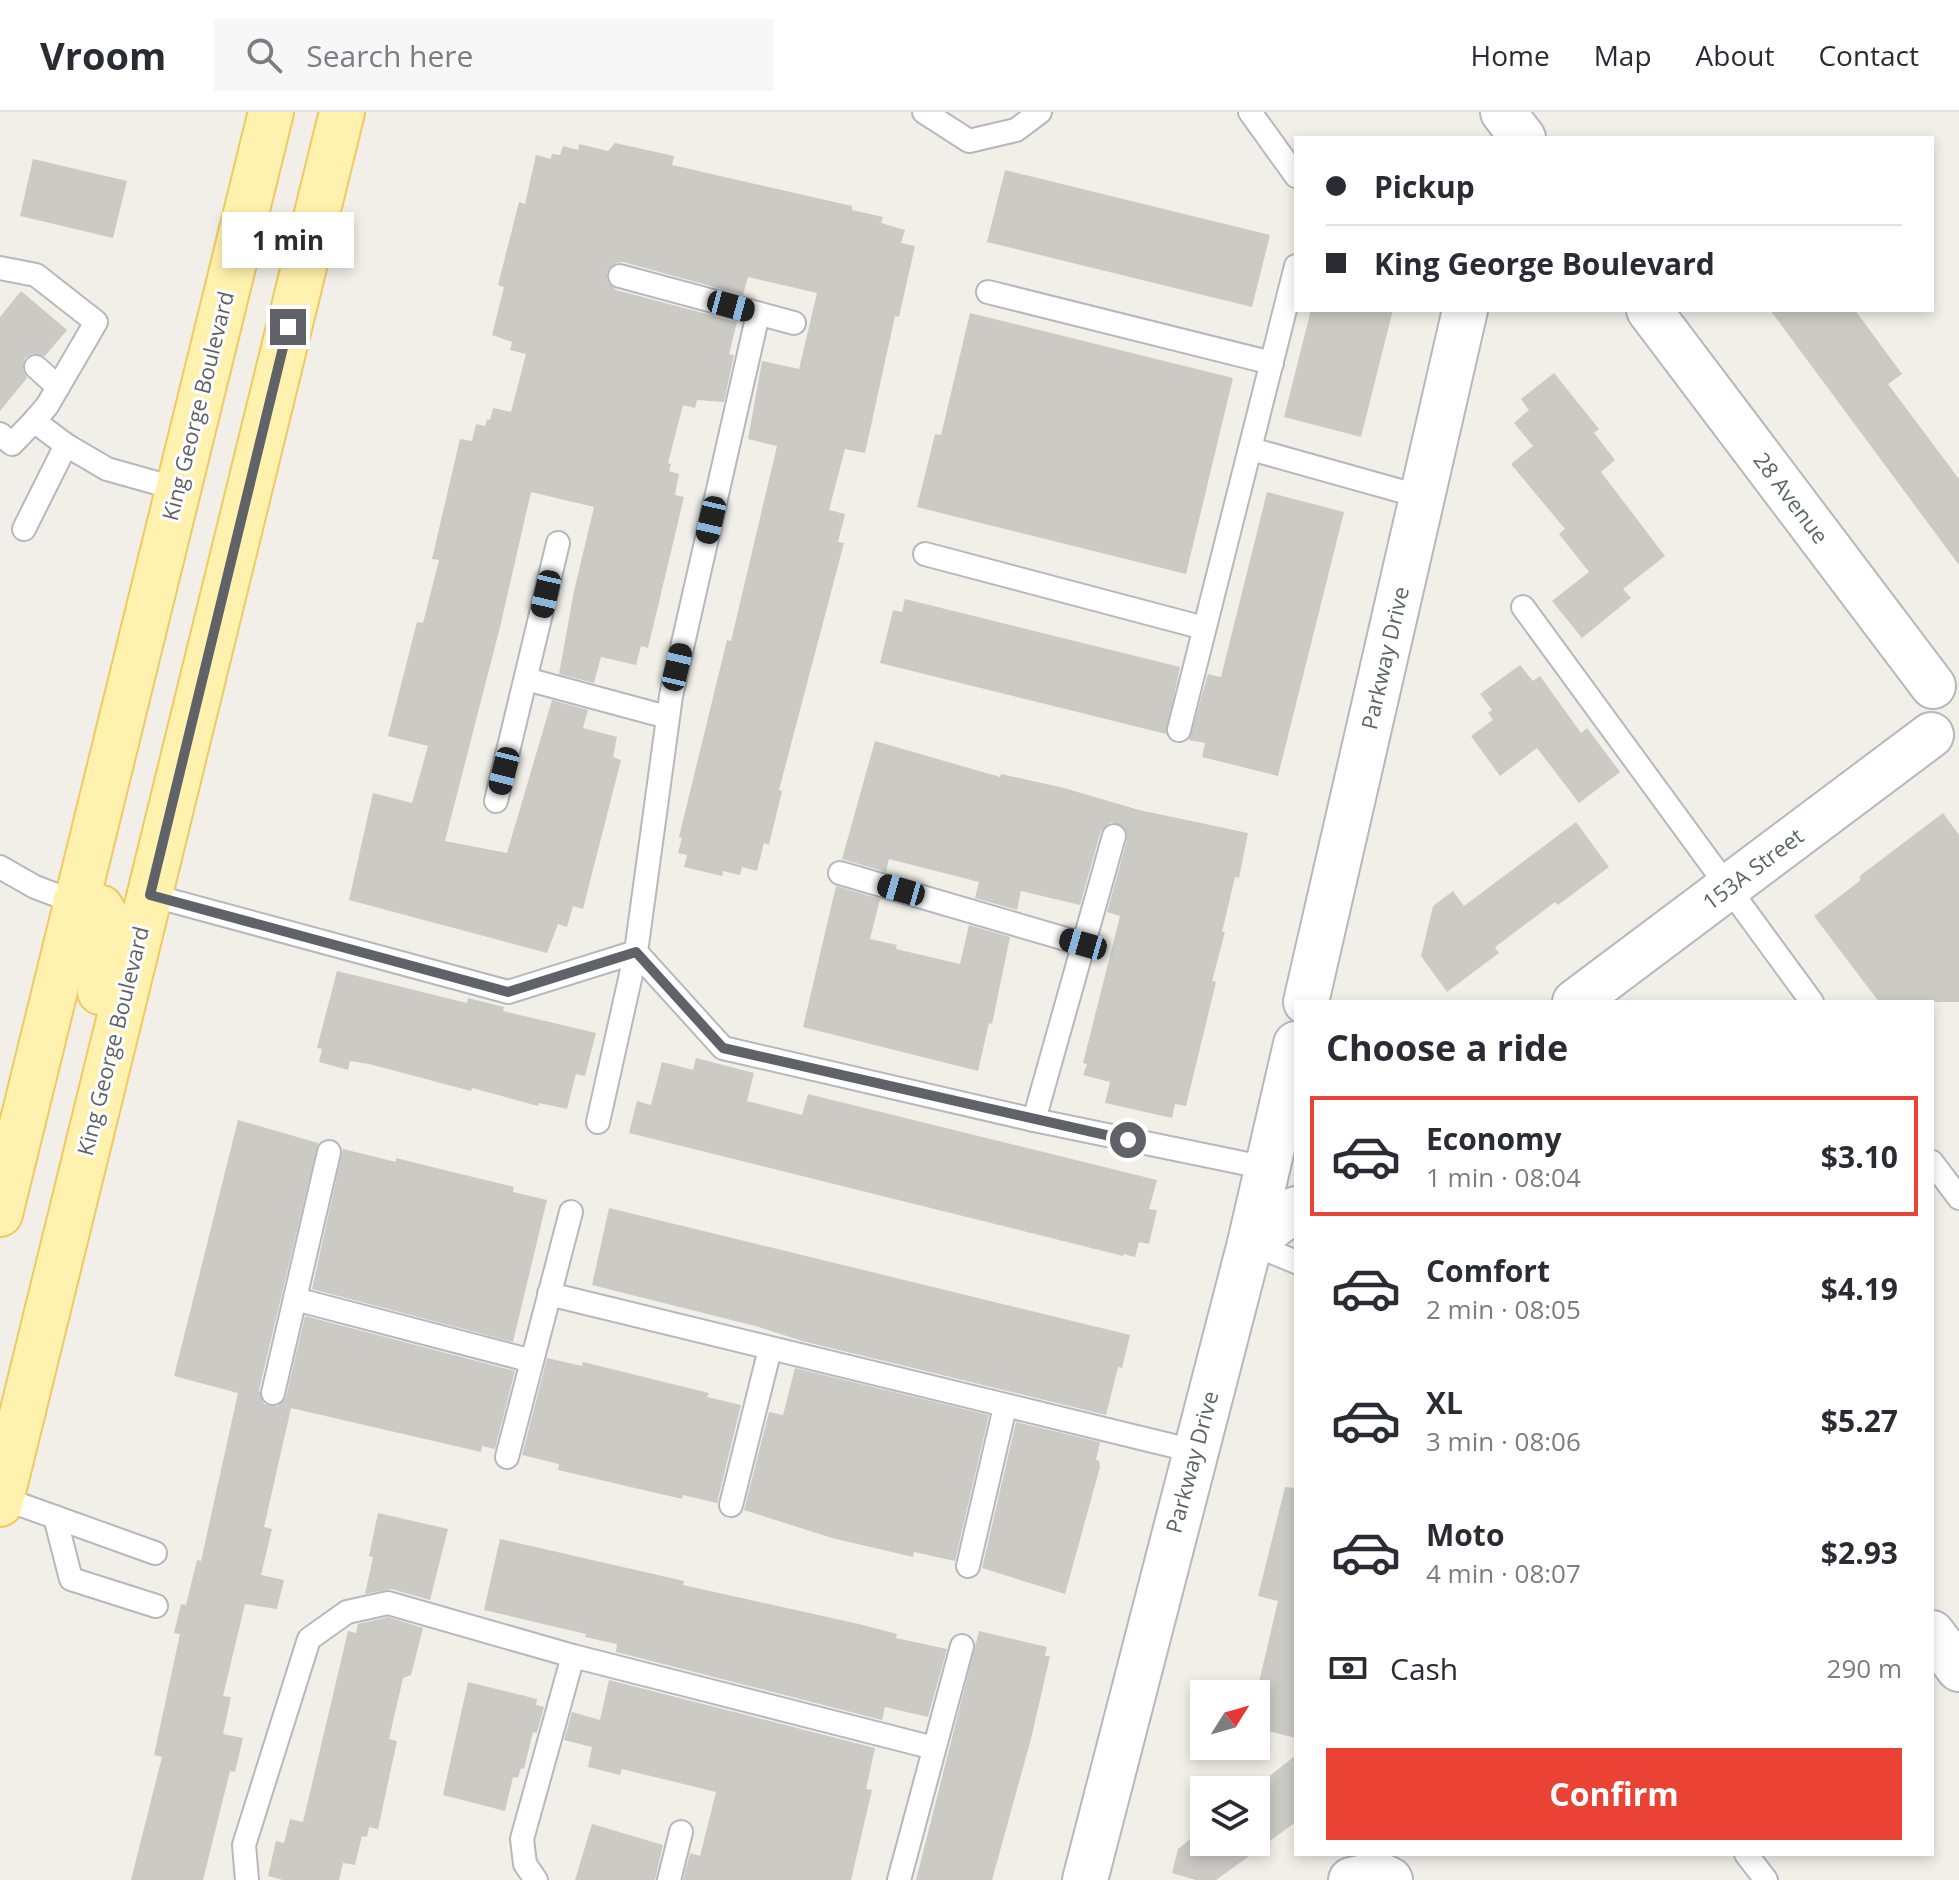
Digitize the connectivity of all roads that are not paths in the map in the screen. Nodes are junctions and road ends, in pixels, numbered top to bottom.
1 (271, 112) edge
2 (342, 112) edge
3 (924, 112) edge
4 (1040, 112) edge
5 (1250, 112) edge
6 (1503, 112) edge
7 (1521, 136) edge
8 (1294, 173) edge
9 (0, 268) edge
10 (1294, 274) edge
11 (620, 276) dead end
12 (988, 292) dead end
13 (1466, 312) edge
14 (1651, 312) edge
15 (758, 314) junction
16 (794, 323) dead end
17 (1272, 363) junction
18 (36, 367) dead end
19 (58, 387) junction
20 (34, 421) junction
21 (0, 434) edge
22 (66, 445) junction
23 (1251, 449) junction
24 (178, 489) junction
25 (1422, 497) junction
26 (24, 529) dead end
27 (558, 543) dead end
28 (925, 554) dead end
29 (1523, 607) dead end
30 (1204, 628) junction
31 (526, 679) junction
32 (1946, 681) edge
33 (667, 717) junction
34 (1179, 730) dead end
35 (1945, 740) edge
36 (496, 801) dead end
37 (1114, 836) dead end
38 (0, 867) edge
39 (840, 873) dead end
40 (1727, 889) junction
41 (150, 895) junction
42 (75, 902) junction
43 (1083, 944) junction
44 (636, 952) junction
45 (1306, 1000) edge
46 (1578, 1000) edge
47 (1810, 1000) edge
48 (1294, 1053) edge
49 (1034, 1120) junction
50 (598, 1122) dead end
51 (329, 1152) dead end
52 (1934, 1165) edge
53 (1267, 1168) junction
54 (1959, 1198) edge
55 (1294, 1210) edge
56 (70, 1212) junction
57 (571, 1212) dead end
58 (0, 1214) edge
59 (1250, 1243) junction
60 (1294, 1261) edge
61 (549, 1294) junction
62 (295, 1299) junction
63 (770, 1349) junction
64 (532, 1361) junction
65 (273, 1393) dead end
66 (1005, 1407) junction
67 (1194, 1451) junction
68 (507, 1457) dead end
69 (1, 1501) edge
70 (731, 1505) dead end
71 (55, 1517) junction
72 (155, 1553) dead end
73 (968, 1566) dead end
74 (156, 1606) dead end
75 (1934, 1636) edge
76 (962, 1646) dead end
77 (573, 1656) junction
78 (1959, 1669) edge
79 (934, 1748) junction
80 (681, 1832) dead end
81 (1748, 1856) edge
82 (247, 1880) edge
83 (536, 1880) edge
84 (669, 1880) edge
85 (899, 1880) edge
86 (1085, 1880) edge
87 (1351, 1880) edge
88 (1390, 1880) edge
89 (1766, 1880) edge

1 - 24 main road, King George Boulevard
2 - 41 main road, King George Boulevard
3 - 4 lane
5 - 8 lane
6 - 7 street
9 - 19 lane
10 - 17 lane
11 - 15 lane
12 - 17 lane
13 - 25 street, Parkway Drive
14 - 32 street, 28 Avenue
15 - 16 lane
15 - 33 lane
17 - 23 lane
18 - 19 lane
19 - 20 lane
20 - 21 lane
20 - 22 lane
22 - 24 lane
22 - 26 lane
23 - 25 lane
23 - 30 lane
24 - 42 main road, King George Boulevard
25 - 45 street, Parkway Drive
27 - 31 lane
28 - 30 lane
29 - 40 lane
30 - 34 lane
31 - 33 lane
31 - 36 lane
32 - 35 street
33 - 44 lane
35 - 40 street, 153A Street
37 - 43 lane
38 - 42 lane
39 - 43 lane
40 - 46 street, 153A Street
40 - 47 lane
41 - 44 lane
41 - 56 main road, King George Boulevard
42 - 56 main road
42 - 58 main road, King George Boulevard
43 - 49 lane
44 - 49 lane
44 - 50 lane
48 - 53 street, Parkway Drive
49 - 53 lane
51 - 62 lane
52 - 54 lane
53 - 59 street, Parkway Drive
55 - 59 street
56 - 69 main road, King George Boulevard
57 - 61 lane
59 - 60 lane
59 - 67 street, Parkway Drive
61 - 63 lane
61 - 64 lane
62 - 64 lane
62 - 65 lane
63 - 66 lane
63 - 70 lane
64 - 68 lane
66 - 67 lane
66 - 73 lane
67 - 86 street, Parkway Drive
69 - 71 lane
71 - 72 lane
71 - 74 lane
75 - 78 street
76 - 79 lane
77 - 79 lane
77 - 82 lane
77 - 83 lane
79 - 85 lane
80 - 84 lane
81 - 89 lane
87 - 88 street

